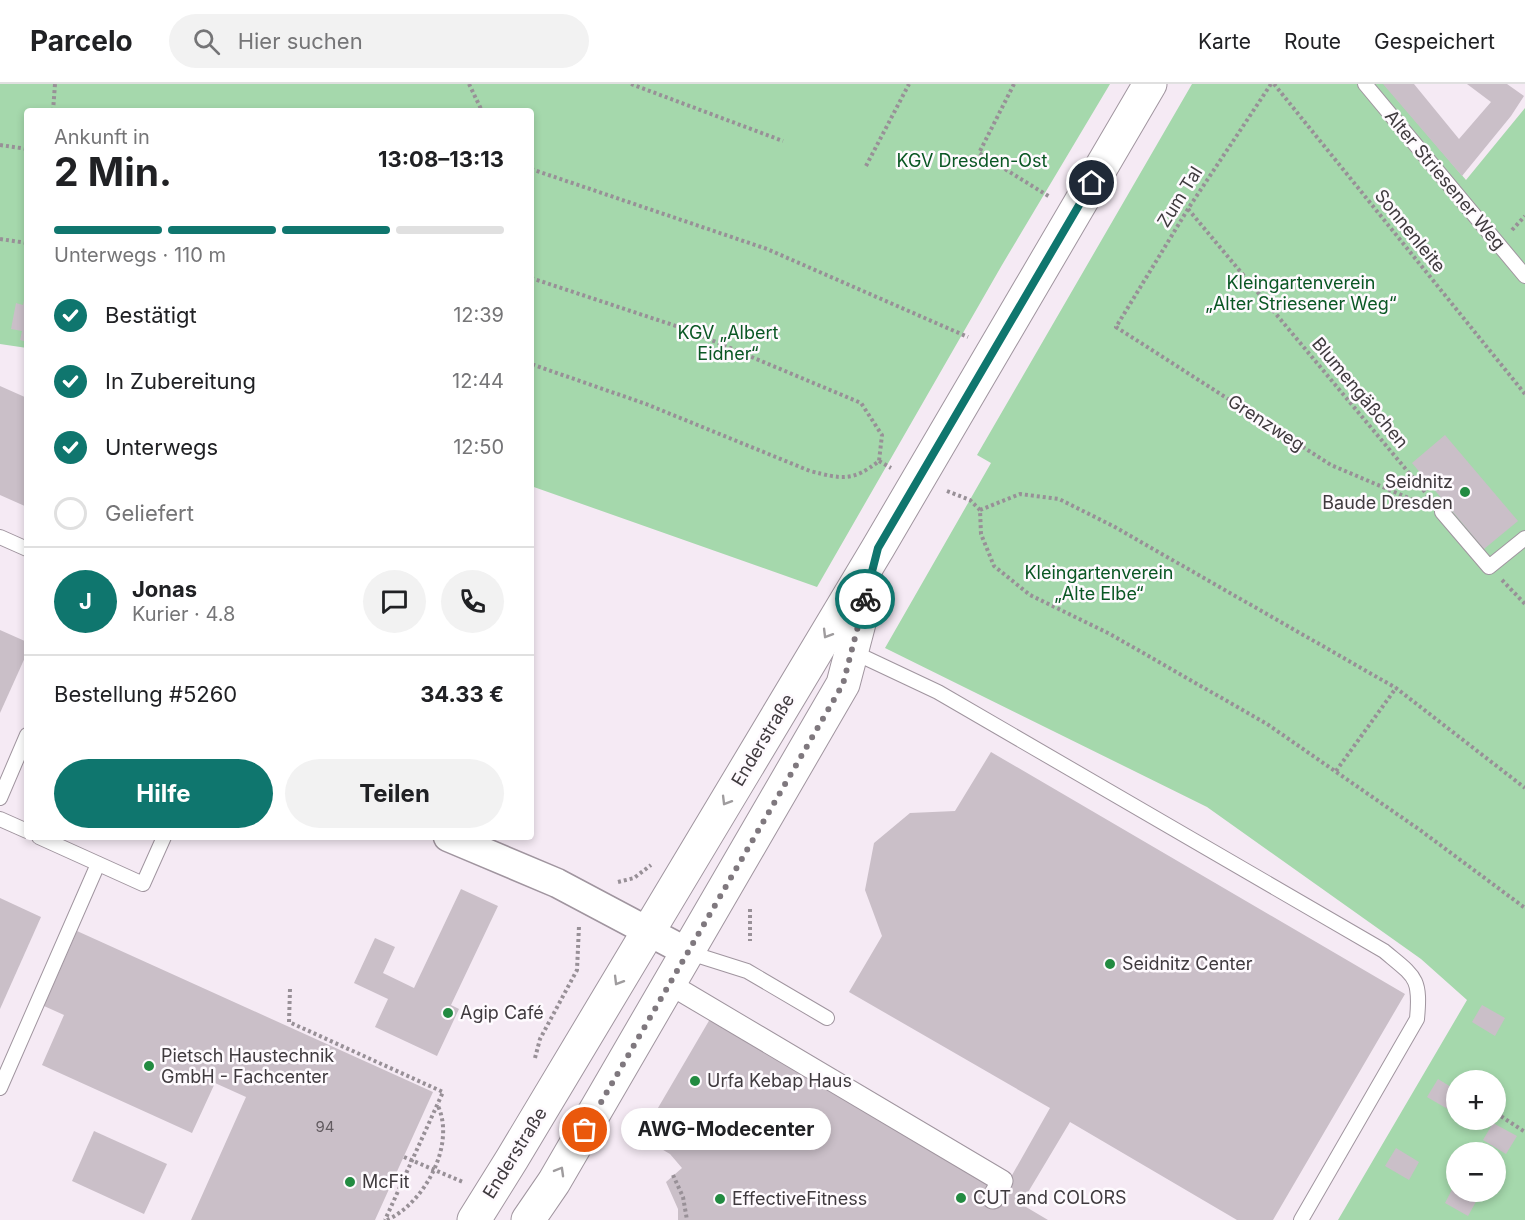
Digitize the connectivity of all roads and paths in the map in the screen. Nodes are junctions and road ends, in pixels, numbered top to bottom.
1 (56, 84) edge
2 (469, 84) edge
3 (631, 84) edge
4 (909, 84) edge
5 (1014, 84) edge
6 (1150, 84) edge
7 (1272, 84) edge
8 (1365, 84) edge
9 (53, 108) edge
10 (481, 108) edge
11 (783, 141) dead end
12 (0, 145) edge
13 (24, 149) edge
14 (866, 166) dead end
15 (534, 169) edge
16 (1050, 198) dead end
17 (1188, 209) junction
18 (0, 238) edge
19 (24, 242) edge
20 (1525, 276) edge
21 (534, 279) edge
22 (1116, 327) joint
23 (968, 337) dead end
24 (534, 365) edge
25 (1525, 394) edge
26 (879, 461) junction
27 (892, 468) dead end
28 (944, 489) dead end
29 (980, 510) junction
30 (1442, 512) junction
31 (0, 537) edge
32 (1525, 538) edge
33 (24, 548) edge
34 (878, 548) junction
35 (1489, 567) junction
36 (1525, 604) edge
37 (851, 651) junction
38 (1395, 688) junction
39 (24, 742) edge
40 (1336, 771) junction
41 (1525, 788) edge
42 (0, 798) edge
43 (0, 819) edge
44 (24, 830) edge
45 (46, 840) edge
46 (163, 840) edge
47 (455, 840) edge
48 (98, 864) junction
49 (750, 908) dead end
50 (1525, 908) edge
51 (648, 931) junction
52 (750, 941) dead end
53 (687, 952) junction
54 (668, 983) junction
55 (290, 989) dead end
56 (827, 1018) dead end
57 (0, 1088) edge
58 (437, 1104) junction
59 (1506, 1120) edge
60 (1525, 1132) edge
61 (404, 1156) dead end
62 (412, 1160) junction
63 (433, 1169) junction
64 (673, 1175) dead end
65 (473, 1186) dead end
66 (993, 1198) dead end
67 (386, 1220) edge
68 (474, 1220) edge
69 (528, 1220) edge
70 (687, 1220) edge
71 (1301, 1220) edge

1 - 9 path
2 - 10 path
3 - 11 path
4 - 14 path
5 - 16 path
6 - 34 main road, Enderstraße
7 - 17 path, Zum Tal
7 - 25 path, Sonnenleite
8 - 20 lane, Alter Striesener Weg
12 - 13 path
15 - 23 path
17 - 22 path, Zum Tal
17 - 30 path, Blumengäßchen
18 - 19 path
21 - 26 path
22 - 30 path, Grenzweg
24 - 26 path
26 - 27 path
28 - 29 path
29 - 38 path
29 - 40 path
30 - 35 lane
31 - 33 lane
32 - 35 lane
34 - 37 main road, Enderstraße
34 -> 51 main road, Enderstraße
35 - 36 path
37 - 53 main road, Enderstraße
37 - 71 lane
38 - 40 path
38 - 41 path
39 - 42 lane
40 - 50 path
43 - 44 lane
45 - 48 lane
46 - 48 lane
47 - 51 street
48 - 57 lane
49 - 52 path
51 - 53 street
51 -> 68 main road, Enderstraße
53 - 54 main road, Enderstraße
53 - 56 lane
54 - 66 street
69 -> 54 main road, Enderstraße
55 - 58 path
58 - 62 path
58 - 63 path
59 - 60 path
61 - 62 path
62 - 63 path
62 - 67 path
63 - 65 path
63 - 67 path
64 - 70 path

